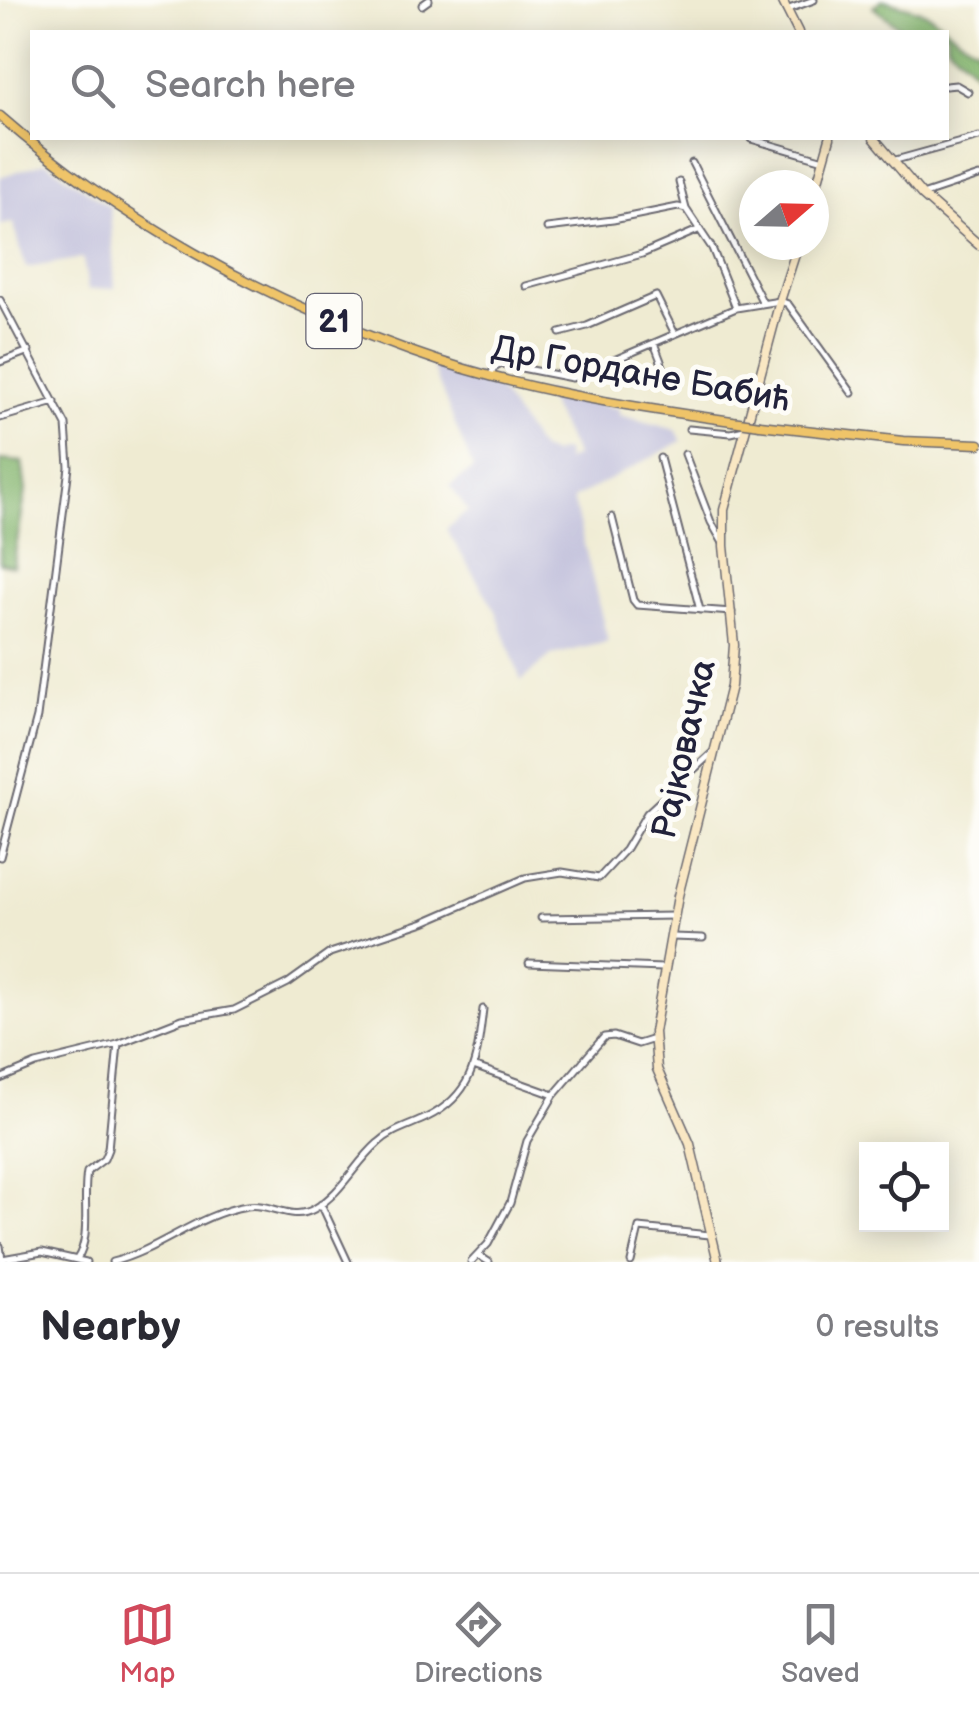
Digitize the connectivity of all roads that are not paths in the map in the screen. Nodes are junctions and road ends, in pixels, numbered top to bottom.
1 (430, 0) edge
2 (782, 0) edge
3 (814, 0) edge
4 (422, 4) dead end
5 (786, 10) junction
6 (797, 30) edge
7 (949, 86) edge
8 (968, 92) dead end
9 (0, 116) edge
10 (979, 137) edge
11 (754, 140) edge
12 (829, 140) edge
13 (876, 140) edge
14 (824, 160) junction
15 (892, 161) junction
16 (692, 163) dead end
17 (821, 170) edge
18 (979, 176) edge
19 (679, 182) dead end
20 (922, 195) junction
21 (686, 210) junction
22 (547, 228) dead end
23 (698, 230) junction
24 (979, 244) edge
25 (793, 260) edge
26 (526, 286) dead end
27 (0, 300) edge
28 (780, 301) junction
29 (764, 304) junction
30 (736, 308) junction
31 (3, 311) edge
32 (560, 333) dead end
33 (675, 334) junction
34 (654, 343) junction
35 (29, 352) junction
36 (0, 362) edge
37 (491, 376) junction
38 (669, 382) dead end
39 (852, 393) dead end
40 (55, 402) junction
41 (0, 418) edge
42 (688, 429) dead end
43 (744, 430) junction
44 (979, 444) edge
45 (686, 454) dead end
46 (660, 458) dead end
47 (612, 517) dead end
48 (723, 543) junction
49 (700, 610) junction
50 (732, 612) junction
51 (716, 750) junction
52 (0, 858) edge
53 (674, 916) junction
54 (541, 918) dead end
55 (669, 937) junction
56 (703, 938) dead end
57 (528, 963) dead end
58 (663, 968) junction
59 (483, 1009) dead end
60 (654, 1038) junction
61 (118, 1044) junction
62 (476, 1067) junction
63 (0, 1078) edge
64 (554, 1095) junction
65 (321, 1204) junction
66 (712, 1235) junction
67 (0, 1246) edge
68 (478, 1255) junction
69 (77, 1259) junction
70 (2, 1260) edge
71 (86, 1262) edge
72 (112, 1262) edge
73 (348, 1262) edge
74 (471, 1262) edge
75 (489, 1262) edge
76 (630, 1262) edge
77 (718, 1262) edge

1 - 4 street
2 - 5 main road
3 - 5 street
5 - 6 main road
7 - 8 street
9 - 37 main road, Др Гордане Бабић / 21
10 - 15 street
11 - 14 street
12 - 14 main road
13 - 15 main road
14 - 17 main road
15 - 20 main road
16 - 29 street
18 - 20 street
19 - 21 street
20 - 24 main road
21 - 22 street
21 - 23 street
23 - 26 street
23 - 30 street
25 - 28 main road, Рајковачка
27 - 31 street
28 - 29 street
28 - 39 street
28 - 43 main road, Рајковачка
29 - 30 street
30 - 33 street
31 - 35 street
32 - 33 street
33 - 34 street
34 - 37 street
34 - 38 street
35 - 36 street
35 - 40 street
37 - 44 main road, Др Гордане Бабић / 21, bridge
40 - 41 street
40 - 52 street
42 - 43 street
43 - 48 main road, Рајковачка
45 - 48 street
46 - 49 street
47 - 49 street
48 - 50 main road, Рајковачка
49 - 50 street
50 - 51 main road, Рајковачка
51 - 53 main road, Рајковачка
51 - 61 street
53 - 54 street
53 - 55 main road, Рајковачка
55 - 56 street
55 - 58 main road, Рајковачка
57 - 58 street
58 - 60 main road, Рајковачка
59 - 62 street
60 - 64 street
60 - 66 main road, Рајковачка
61 - 63 street
61 - 69 street
62 - 64 street
62 - 65 street
64 - 68 street
65 - 72 street
65 - 73 street
66 - 76 street
66 - 77 main road, Рајковачка
67 - 70 street
68 - 74 street
68 - 75 street
69 - 70 street
69 - 71 street

